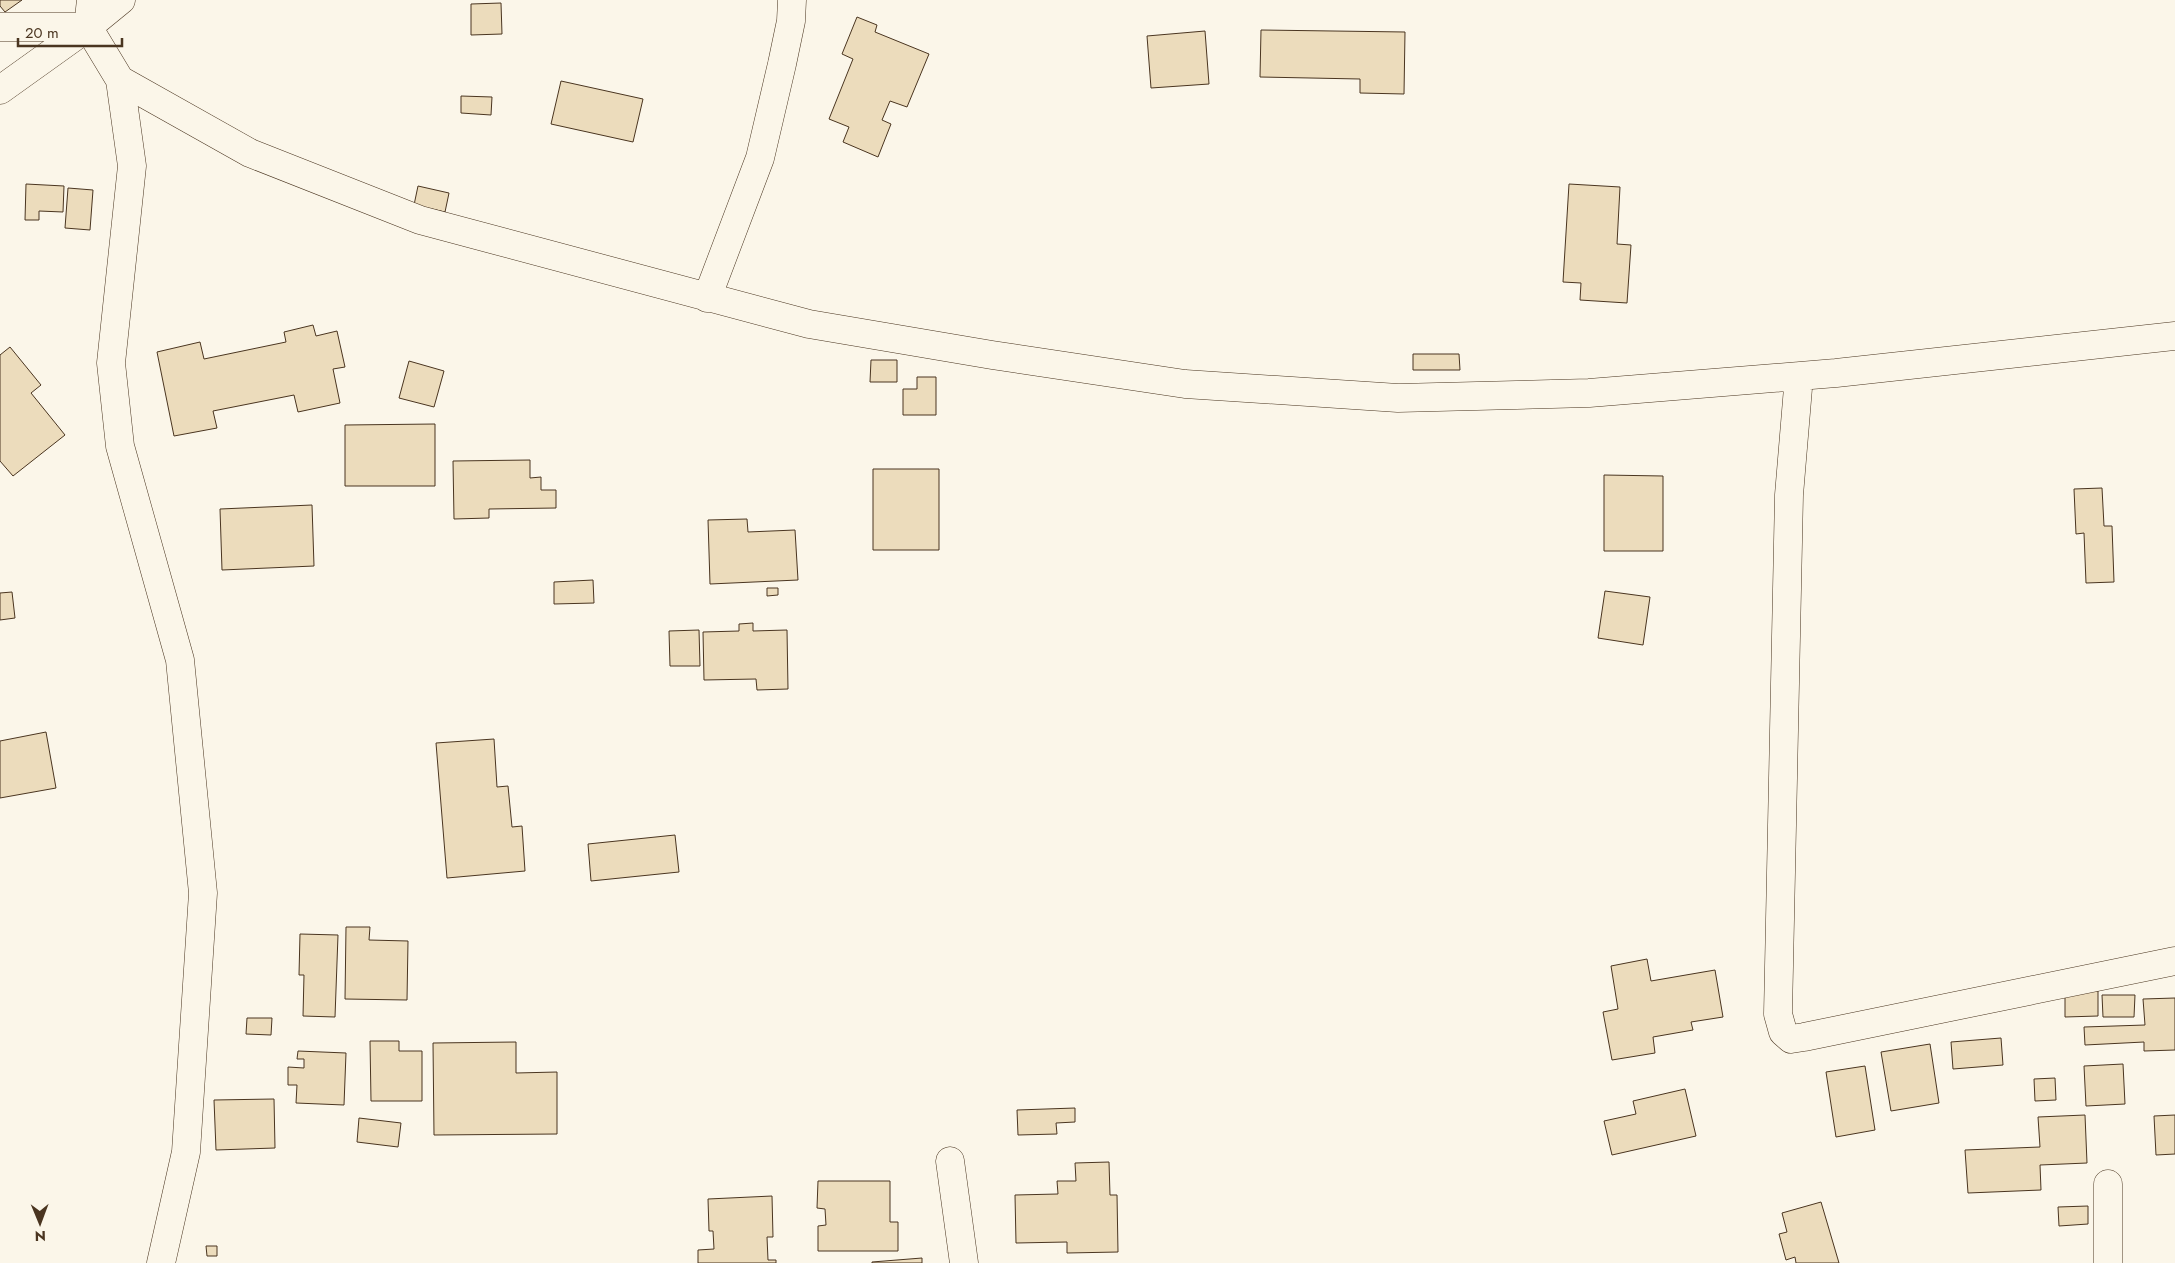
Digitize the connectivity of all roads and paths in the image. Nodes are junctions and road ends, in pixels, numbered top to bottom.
1 (121, 0) edge
2 (792, 0) edge
3 (90, 13) edge
4 (0, 27) edge
5 (120, 80) junction
6 (0, 90) edge
7 (707, 298) junction
8 (2175, 336) edge
9 (1799, 376) junction
10 (2175, 962) edge
11 (950, 1161) dead end
12 (2108, 1184) dead end
13 (161, 1263) edge
14 (964, 1263) edge
15 (2108, 1263) edge

1 - 3 street
2 - 7 street
3 - 4 street
3 - 5 street
3 - 6 street
5 - 7 street
5 - 13 street
7 - 9 street
8 - 9 street
9 - 10 street
11 - 14 street
12 - 15 street

